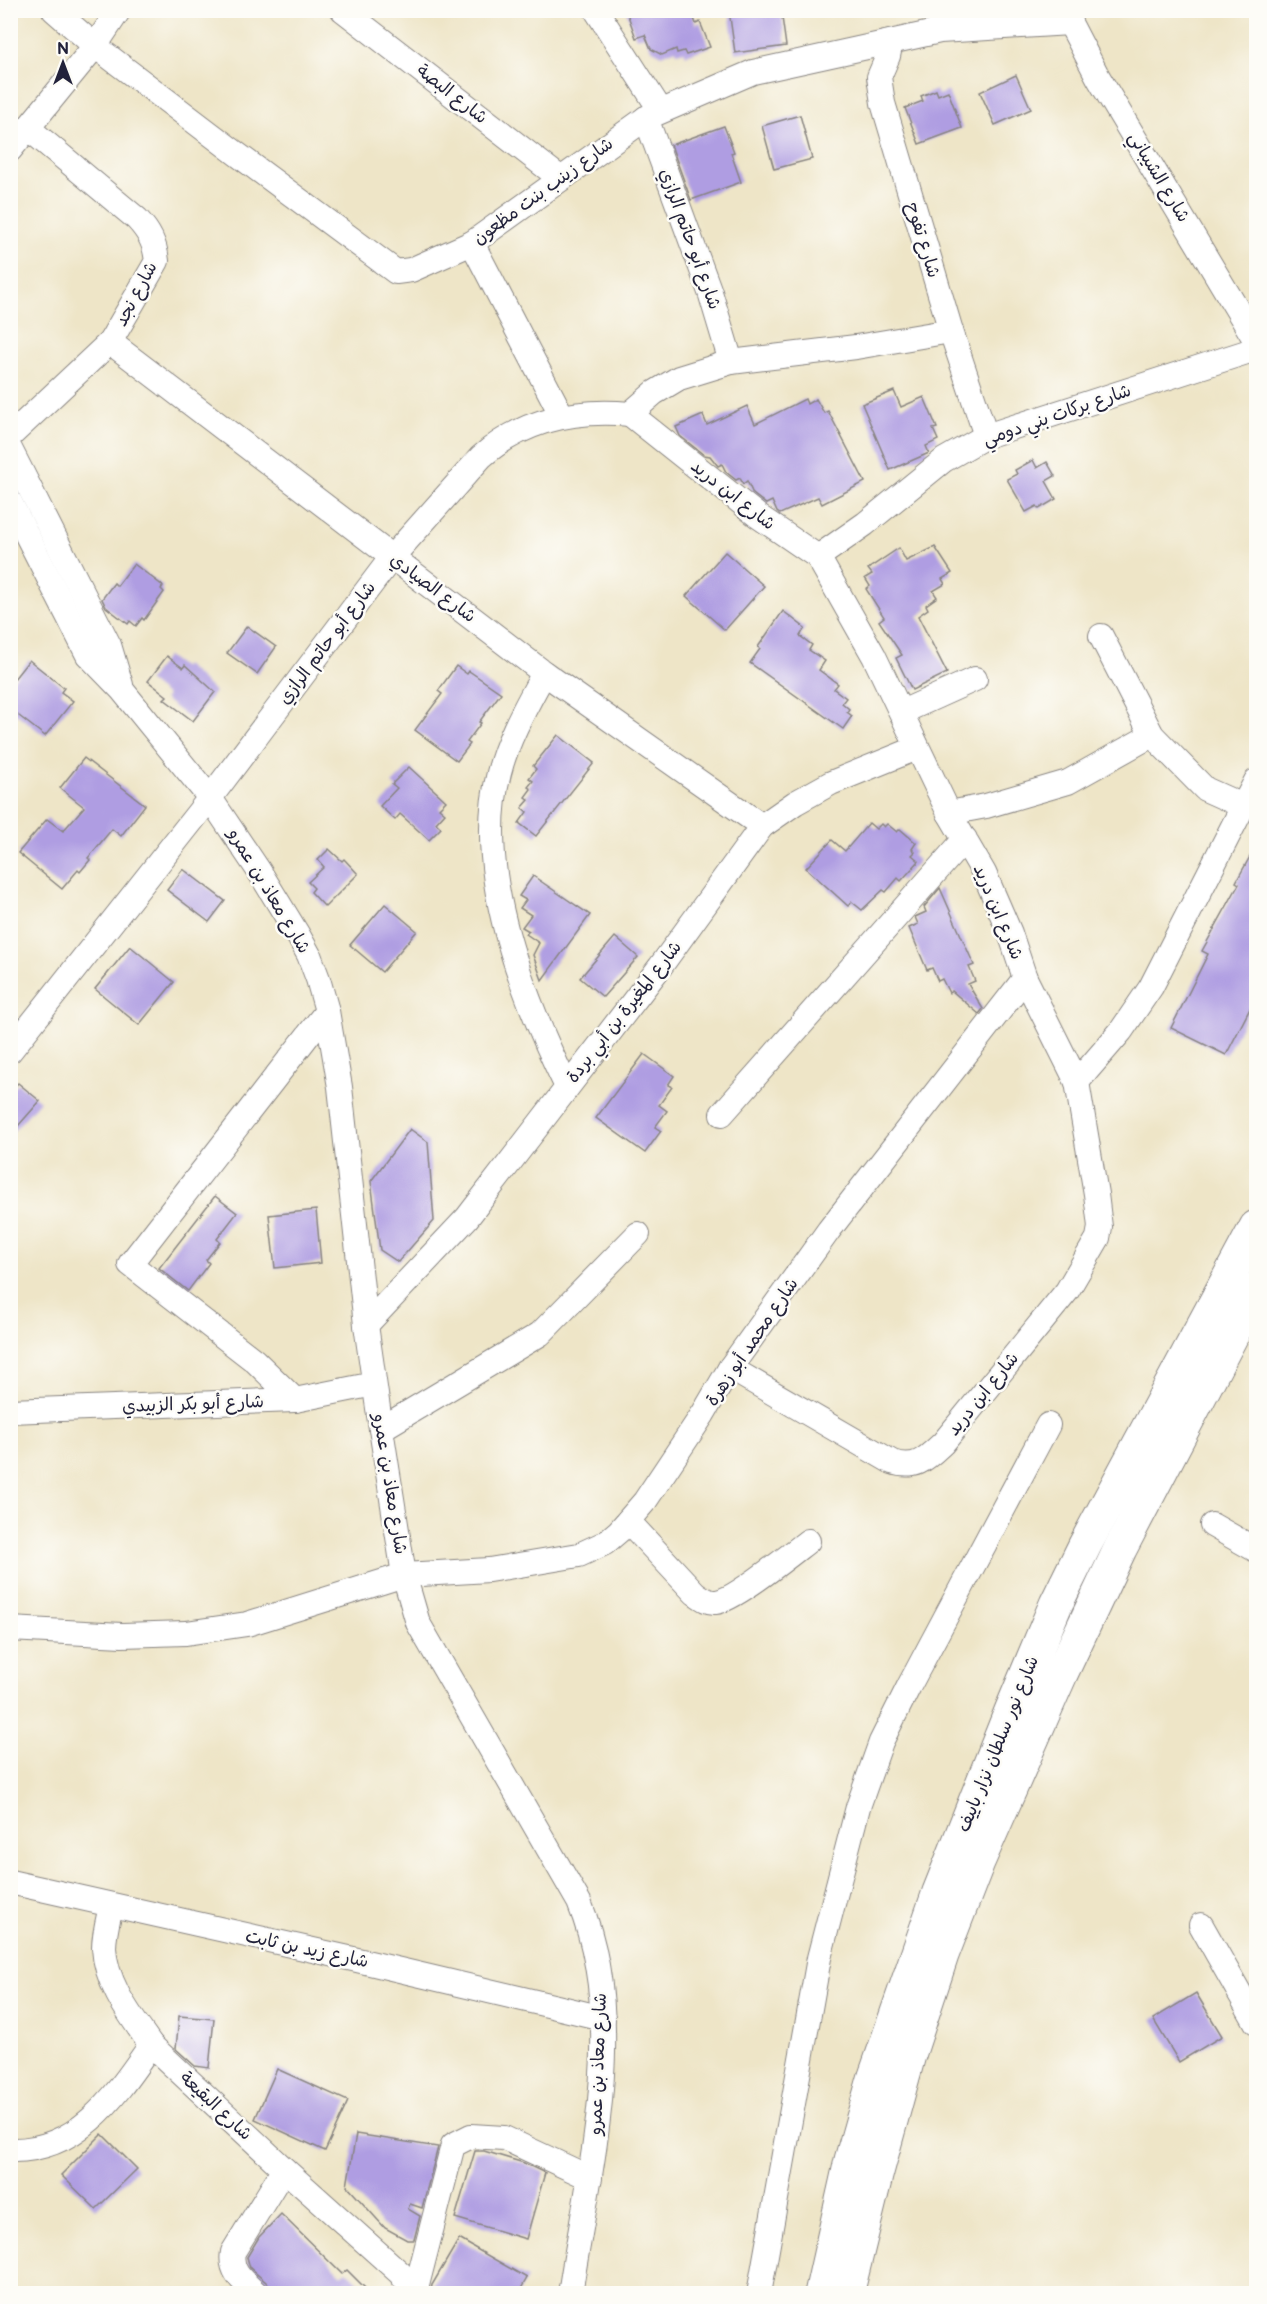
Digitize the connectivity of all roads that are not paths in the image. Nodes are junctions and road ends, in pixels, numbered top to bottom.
1 (54, 10) edge
2 (119, 10) edge
3 (343, 10) edge
4 (596, 10) edge
5 (1069, 17) edge
6 (891, 42) junction
7 (95, 46) junction
8 (653, 114) junction
9 (28, 128) junction
10 (10, 150) edge
11 (560, 178) junction
12 (472, 243) junction
13 (951, 331) junction
14 (1257, 341) edge
15 (110, 342) junction
16 (1257, 349) edge
17 (731, 362) junction
18 (630, 414) junction
19 (561, 416) junction
20 (10, 436) edge
21 (986, 436) junction
22 (10, 449) edge
23 (10, 502) edge
24 (392, 557) junction
25 (818, 557) junction
26 (1101, 636) dead end
27 (544, 673) junction
28 (975, 679) dead end
29 (122, 690) junction
30 (902, 712) junction
31 (1152, 735) junction
32 (917, 748) junction
33 (1257, 781) edge
34 (210, 798) junction
35 (1243, 806) junction
36 (949, 813) junction
37 (762, 826) junction
38 (965, 839) junction
39 (1025, 978) junction
40 (327, 1011) junction
41 (10, 1051) edge
42 (1077, 1082) junction
43 (567, 1087) junction
44 (722, 1114) dead end
45 (1257, 1227) edge
46 (638, 1234) dead end
47 (1257, 1289) edge
48 (366, 1324) junction
49 (730, 1368) junction
50 (374, 1384) junction
51 (295, 1400) junction
52 (10, 1411) edge
53 (1048, 1425) dead end
54 (381, 1429) junction
55 (628, 1521) junction
56 (1212, 1525) dead end
57 (808, 1542) dead end
58 (1257, 1550) edge
59 (404, 1575) junction
60 (10, 1629) edge
61 (10, 1882) edge
62 (111, 1906) junction
63 (1201, 1925) dead end
64 (603, 2018) junction
65 (1257, 2022) edge
66 (151, 2045) junction
67 (10, 2150) edge
68 (284, 2169) junction
69 (590, 2178) junction
70 (416, 2293) edge
71 (257, 2294) edge
72 (570, 2294) edge
73 (759, 2294) edge
74 (821, 2294) edge
75 (847, 2294) edge

1 - 7 street, شارع زينب بنت مظعون
2 - 7 street
3 - 11 street, شارع البصة
4 - 8 street, شارع أبو حاتم الرازي
5 - 6 street, شارع زينب بنت مظعون
5 - 14 street, شارع الشيباني
6 - 8 street, شارع زينب بنت مظعون
6 - 13 street, شارع تفوح
7 - 9 street
7 - 12 street, شارع زينب بنت مظعون
8 - 11 street, شارع زينب بنت مظعون
8 - 17 street, شارع أبو حاتم الرازي
9 - 10 street
9 - 15 street, شارع نجد
11 - 12 street, شارع زينب بنت مظعون
12 - 19 street
13 - 17 street
13 - 21 street, شارع تفوح
15 - 20 street, شارع نجد
15 - 24 street, شارع الصيادي
16 - 21 street, شارع بركات بني دومي
17 - 18 street
18 - 19 street, شارع أبو حاتم الرازي
18 - 25 street, شارع ابن دريد
19 - 24 street, شارع أبو حاتم الرازي
21 - 25 street, شارع بركات بني دومي
22 - 29 street, شارع معاذ بن عمرو
23 - 29 street, شارع معاذ بن عمرو
24 - 27 street, شارع الصيادي
24 - 34 street, شارع أبو حاتم الرازي
25 - 30 street, شارع ابن دريد
26 - 31 street
27 - 37 street, شارع الصيادي
27 - 43 street
28 - 30 street
29 - 34 street, شارع معاذ بن عمرو
30 - 32 street, شارع ابن دريد
31 - 35 street
31 - 36 street
32 - 36 street, شارع ابن دريد
32 - 37 street, شارع المغيرة بن أبي بردة
33 - 35 street
34 - 40 street, شارع معاذ بن عمرو
34 - 41 street, شارع أبو حاتم الرازي
35 - 42 street
36 - 38 street, شارع ابن دريد
37 - 43 street, شارع المغيرة بن أبي بردة
38 - 39 street, شارع ابن دريد
38 - 44 street
39 - 42 street, شارع ابن دريد
39 - 49 street, شارع محمد أبو زهرة
40 - 48 street, شارع معاذ بن عمرو
40 - 51 street
42 - 49 street, شارع ابن دريد
43 - 48 street, شارع المغيرة بن أبي بردة
45 - 74 main road, شارع نور سلطان نزار باييف
46 - 54 street
47 - 75 main road, شارع نور سلطان نزار باييف
48 - 50 street, شارع معاذ بن عمرو
49 - 55 street, شارع محمد أبو زهرة
50 - 51 street, شارع أبو بكر الزبيدي
50 - 54 street, شارع معاذ بن عمرو
51 - 52 street, شارع أبو بكر الزبيدي
53 - 73 street
54 - 59 street, شارع معاذ بن عمرو
55 - 57 street
55 - 59 street, شارع محمد أبو زهرة
56 - 58 street
59 - 60 street, شارع محمد أبو زهرة
59 - 64 street, شارع معاذ بن عمرو
61 - 62 street, شارع زيد بن ثابت
62 - 64 street, شارع زيد بن ثابت
62 - 66 street, شارع البقيعة
63 - 65 street
64 - 69 street, شارع معاذ بن عمرو
66 - 67 street
66 - 68 street, شارع البقيعة
68 - 70 street, شارع البقيعة
68 - 71 street
69 - 70 street
69 - 72 street, شارع معاذ بن عمرو

